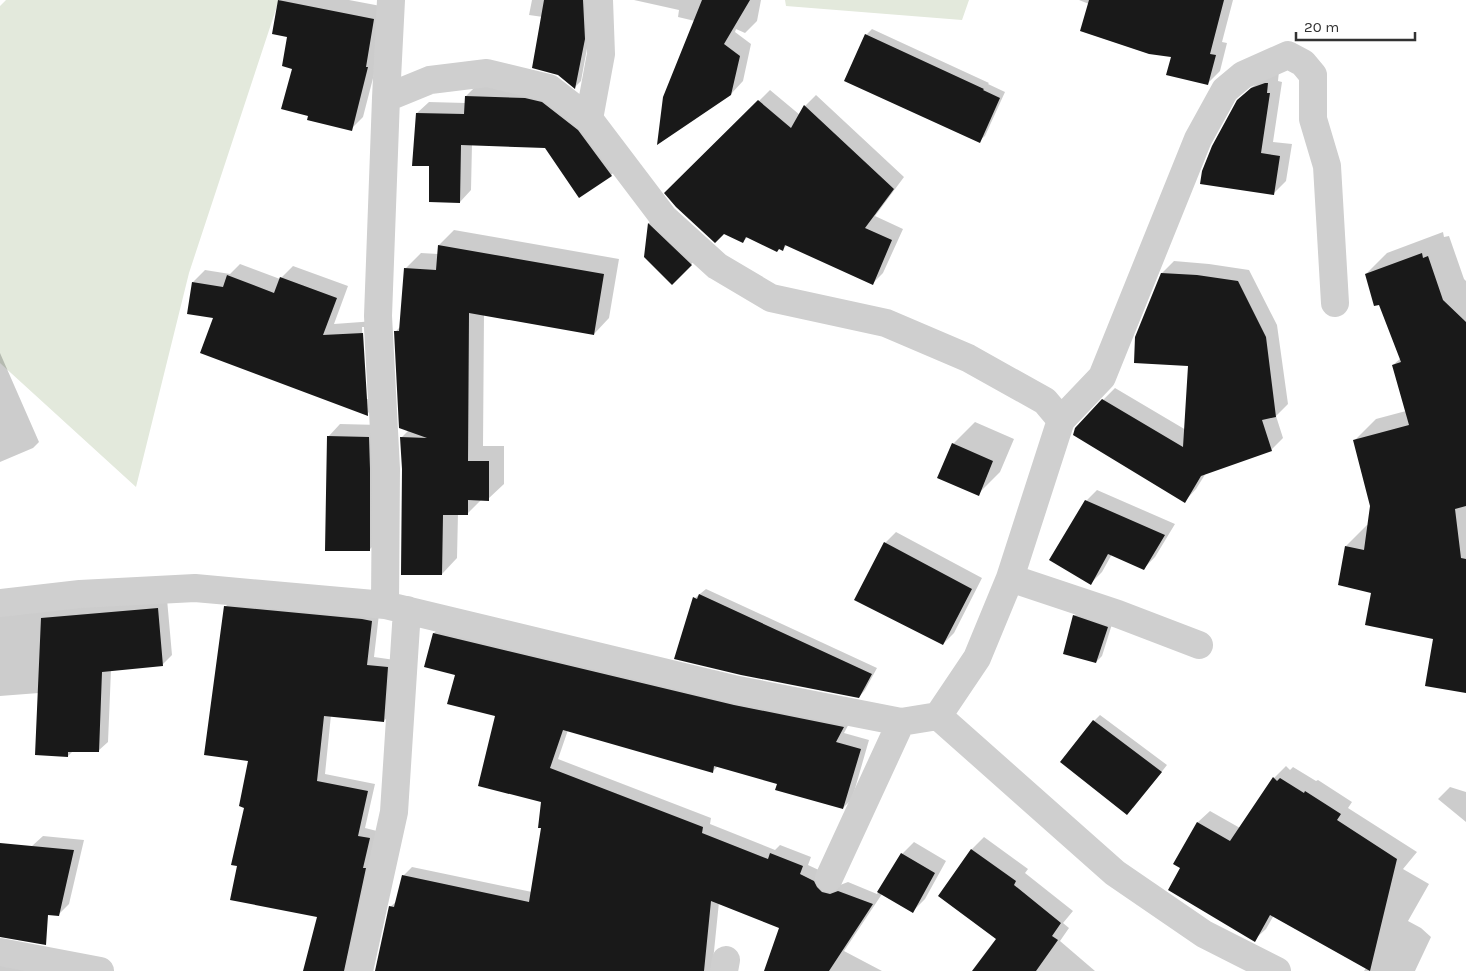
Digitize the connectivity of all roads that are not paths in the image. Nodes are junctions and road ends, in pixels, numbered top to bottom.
1 (391, 0) edge
2 (599, 0) edge
3 (386, 98) junction
4 (589, 119) junction
5 (1335, 303) dead end
6 (1061, 420) junction
7 (1010, 578) junction
8 (0, 603) edge
9 (396, 608) junction
10 (1199, 645) dead end
11 (938, 716) junction
12 (901, 722) junction
13 (829, 878) dead end
14 (0, 952) edge
15 (100, 971) edge
16 (359, 971) edge
17 (1276, 971) edge

1 - 3 street
2 - 4 street
3 - 4 street
3 - 9 street
4 - 6 street
5 - 6 street
6 - 7 street
7 - 10 street
7 - 11 street
8 - 9 street
9 - 12 street
9 - 16 street
11 - 12 street
11 - 17 street
12 - 13 street
14 - 15 street

